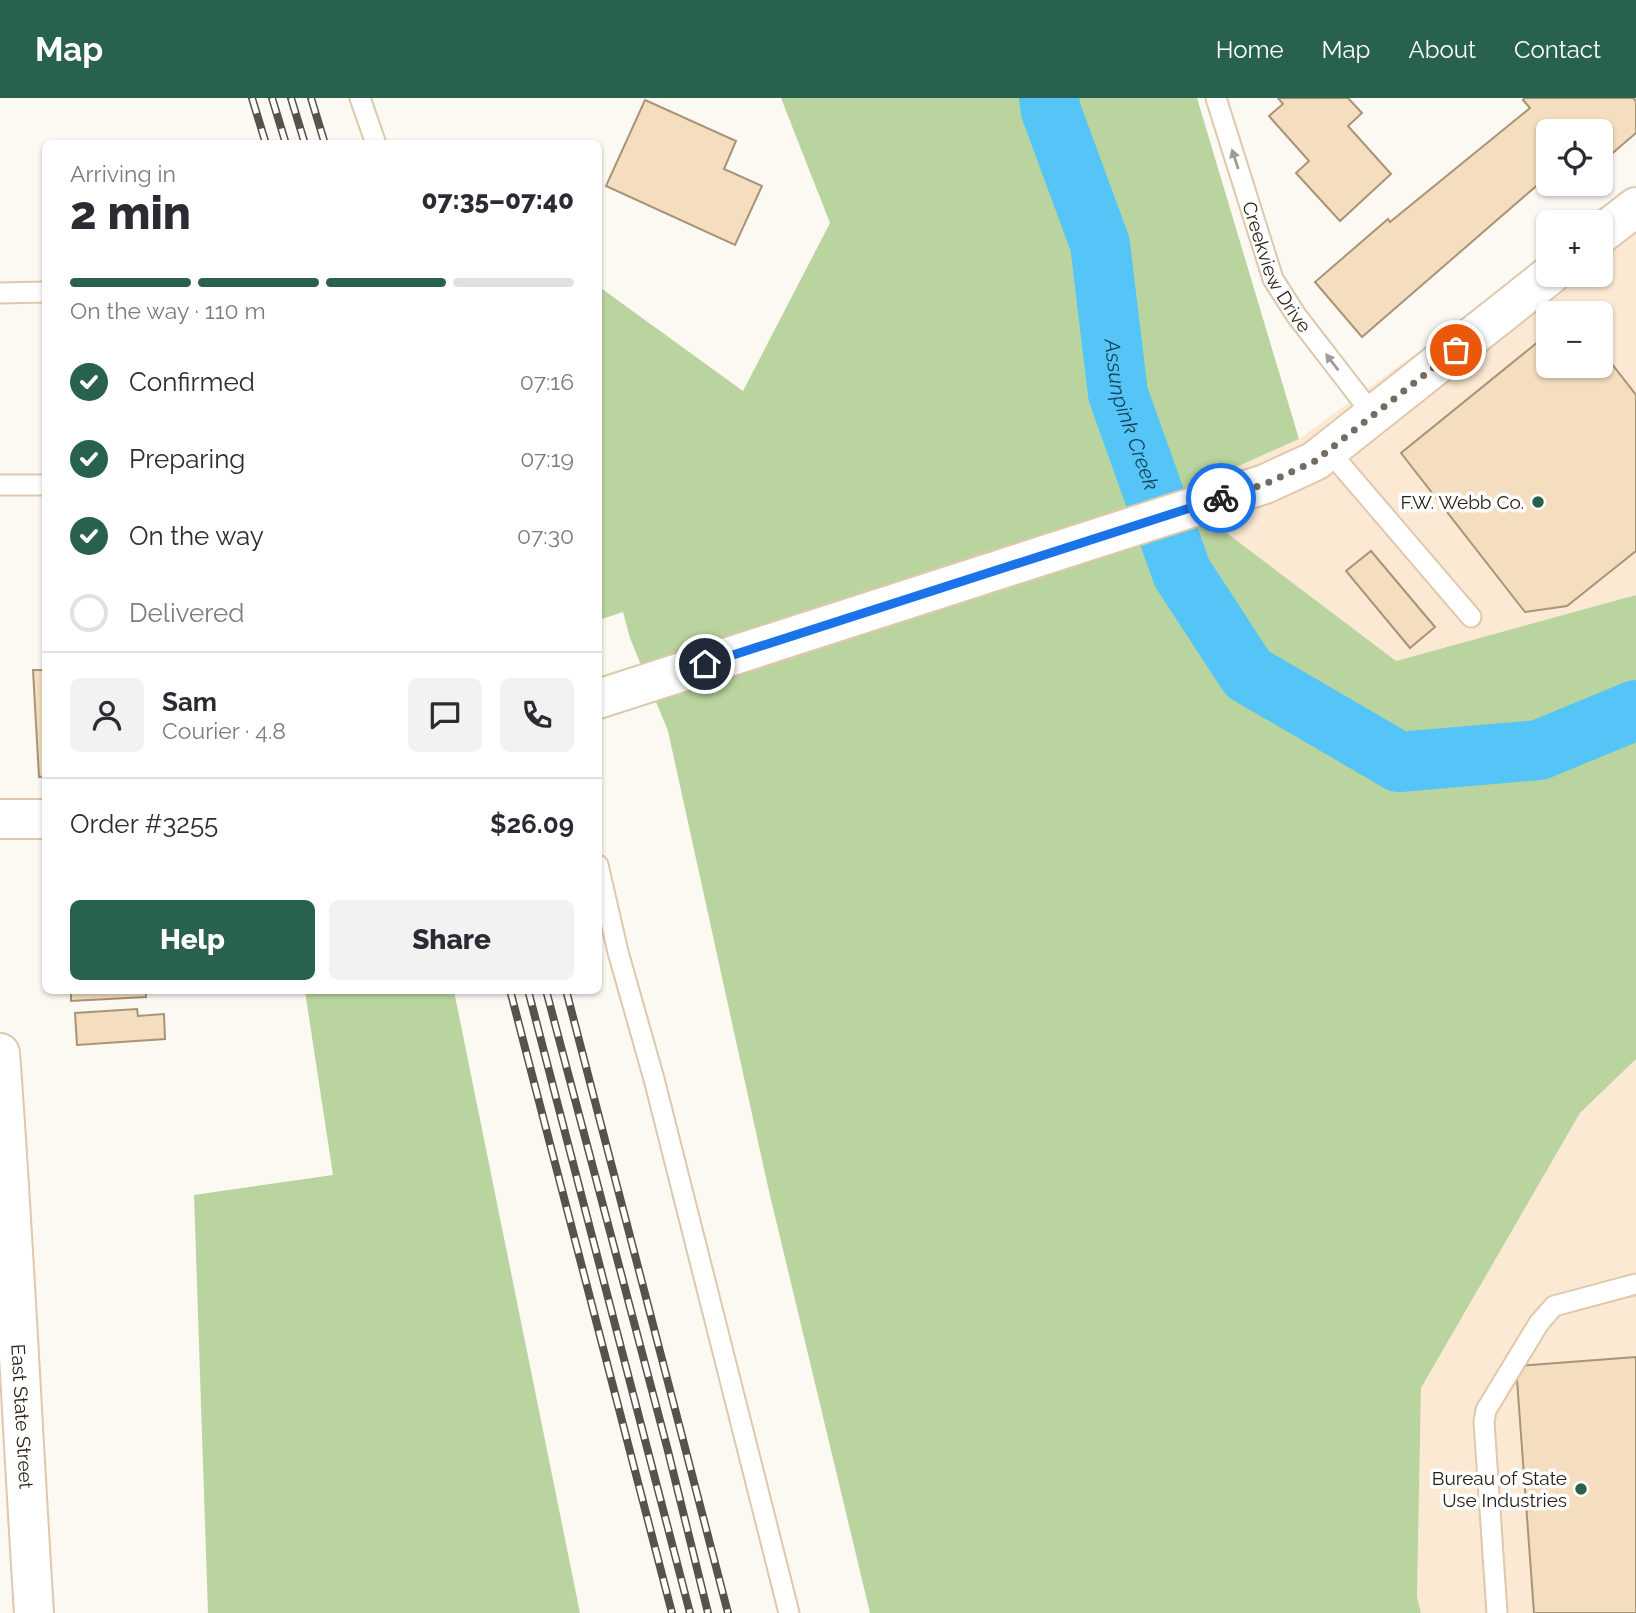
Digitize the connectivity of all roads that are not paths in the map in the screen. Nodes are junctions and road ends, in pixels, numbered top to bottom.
1 (360, 98) edge
2 (1216, 98) edge
3 (375, 140) edge
4 (1636, 207) edge
5 (1613, 225) edge
6 (1536, 286) edge
7 (42, 292) edge
8 (0, 293) edge
9 (1374, 416) junction
10 (1329, 451) junction
11 (0, 485) edge
12 (42, 485) edge
13 (1471, 617) dead end
14 (602, 698) edge
15 (0, 819) edge
16 (42, 819) edge
17 (602, 882) edge
18 (0, 1053) edge
19 (1636, 1284) edge
20 (34, 1613) edge
21 (789, 1613) edge
22 (1497, 1613) edge

1 - 3 lane
9 -> 2 lane, Creekview Drive
4 - 5 street
6 - 9 street
7 - 8 lane
9 - 10 street
10 - 13 lane
10 - 14 street
11 - 12 lane
15 - 16 street
17 - 21 lane
18 - 20 street, East State Street
19 - 22 lane

